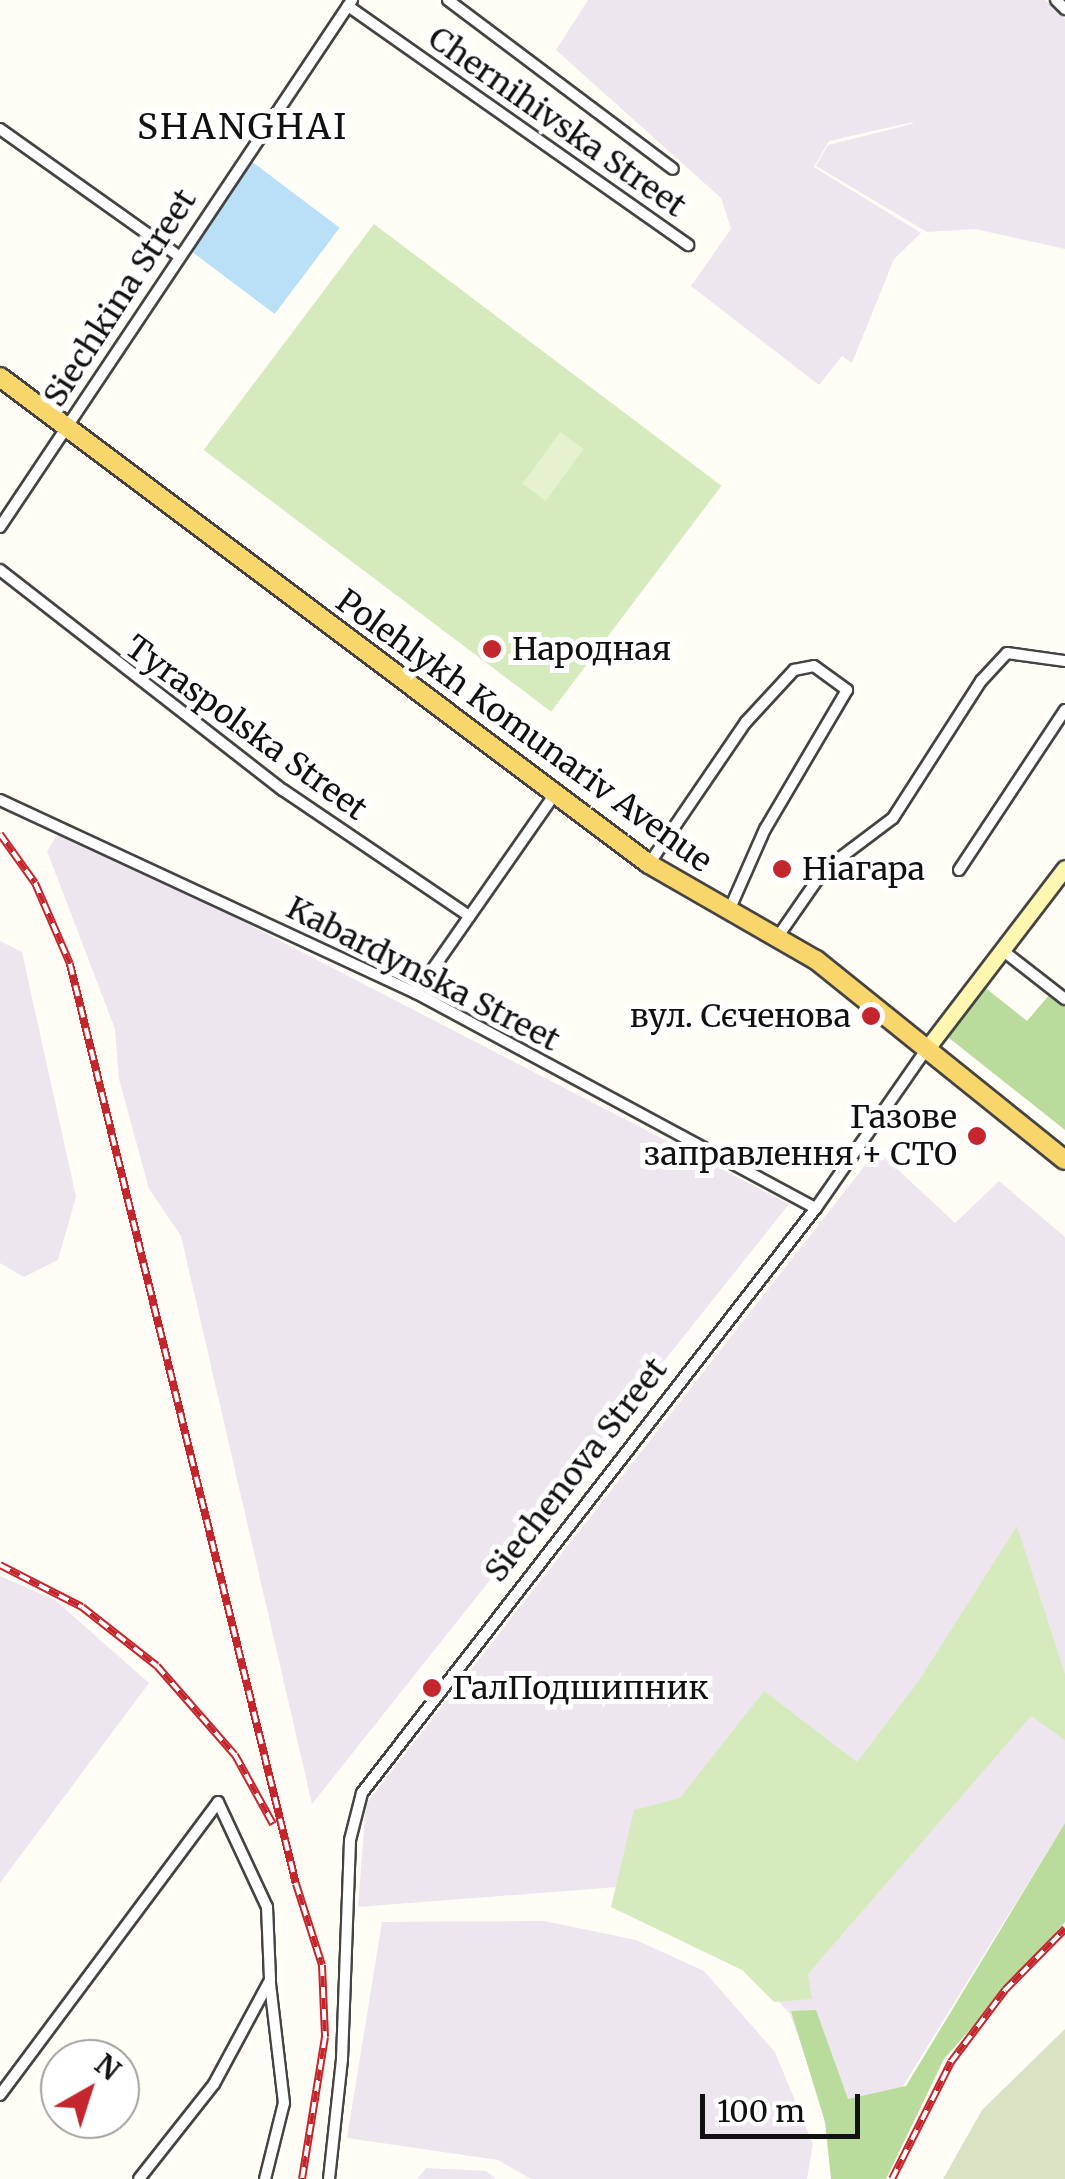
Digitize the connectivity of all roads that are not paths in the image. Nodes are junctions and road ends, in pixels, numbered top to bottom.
1 (448, 0) edge
2 (1056, 0) edge
3 (350, 3) edge
4 (1065, 9) edge
5 (0, 129) edge
6 (673, 169) dead end
7 (688, 245) dead end
8 (177, 255) junction
9 (0, 378) edge
10 (65, 426) junction
11 (0, 527) edge
12 (0, 570) edge
13 (1065, 661) edge
14 (1065, 710) edge
15 (556, 794) junction
16 (0, 800) edge
17 (648, 864) junction
18 (1065, 868) edge
19 (958, 870) dead end
20 (728, 913) junction
21 (469, 916) junction
22 (779, 935) junction
23 (1002, 950) junction
24 (416, 994) junction
25 (1065, 999) edge
26 (928, 1047) junction
27 (1065, 1160) edge
28 (816, 1208) junction
29 (270, 1980) junction
30 (0, 2095) edge
31 (139, 2179) edge
32 (266, 2179) edge
33 (329, 2179) edge

1 - 6 street, Chernihivska Street
2 - 4 street
3 - 7 street, Chernihivska Street
3 - 8 street, Siechkina Street
5 - 8 street
8 - 10 street, Siechkina Street
9 - 10 main road, Polehlykh Komunariv Avenue
10 - 11 street, Siechkina Street
10 - 15 main road, Polehlykh Komunariv Avenue
12 - 21 street, Tyraspolska Street
13 - 22 street
14 - 19 street
15 - 17 main road, Polehlykh Komunariv Avenue
15 - 21 street
16 - 24 street, Kabardynska Street
17 - 20 main road, Polehlykh Komunariv Avenue
17 - 20 street
18 - 23 street, Siechenova Street
20 - 22 main road, Polehlykh Komunariv Avenue
21 - 24 street
22 - 26 main road, Polehlykh Komunariv Avenue
23 - 25 street
23 - 26 street, Siechenova Street
24 - 28 street, Kabardynska Street
26 - 27 main road, Polehlykh Komunariv Avenue
26 - 28 street, Siechenova Street
28 - 33 street, Siechenova Street
29 - 30 street
29 - 31 street
29 - 32 street

